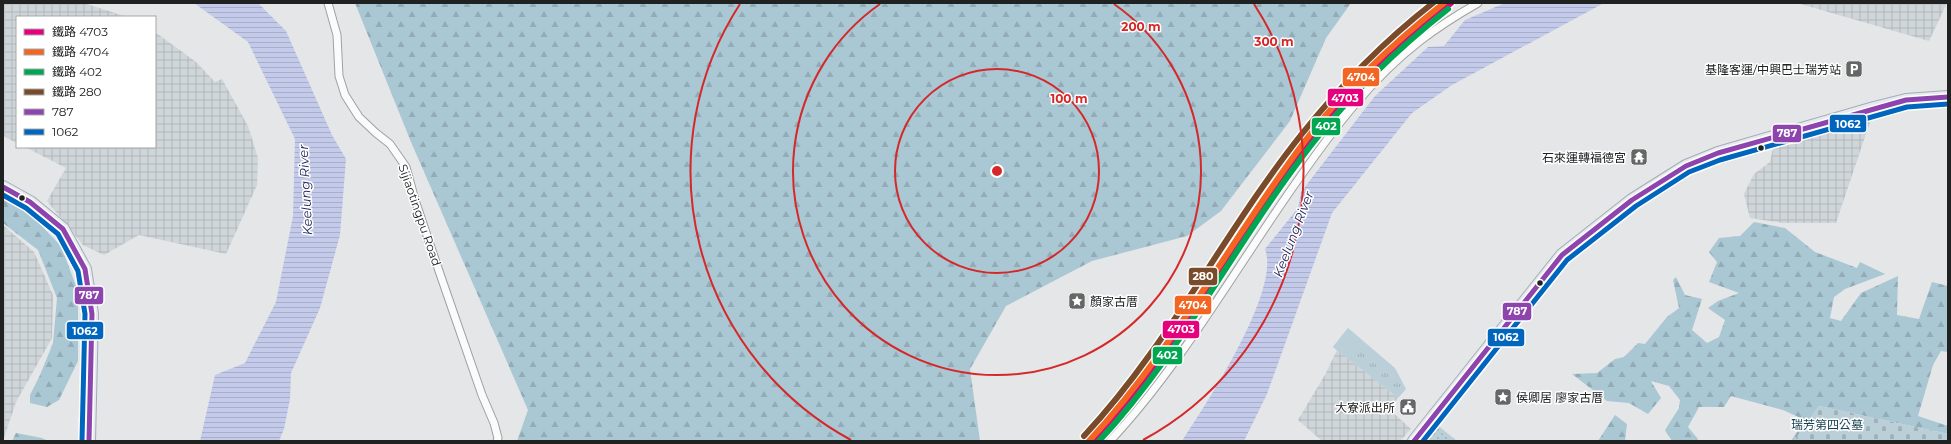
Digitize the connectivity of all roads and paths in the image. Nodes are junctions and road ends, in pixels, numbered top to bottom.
1 (328, 3) edge
2 (1478, 3) edge
3 (1948, 97) edge
4 (3, 186) edge
5 (88, 441) edge
6 (497, 441) edge
7 (1110, 441) edge
8 (1414, 441) edge

1 - 6 street, Sijiaotingpu Road
2 - 7 street
3 - 8 main road
4 - 5 main road

